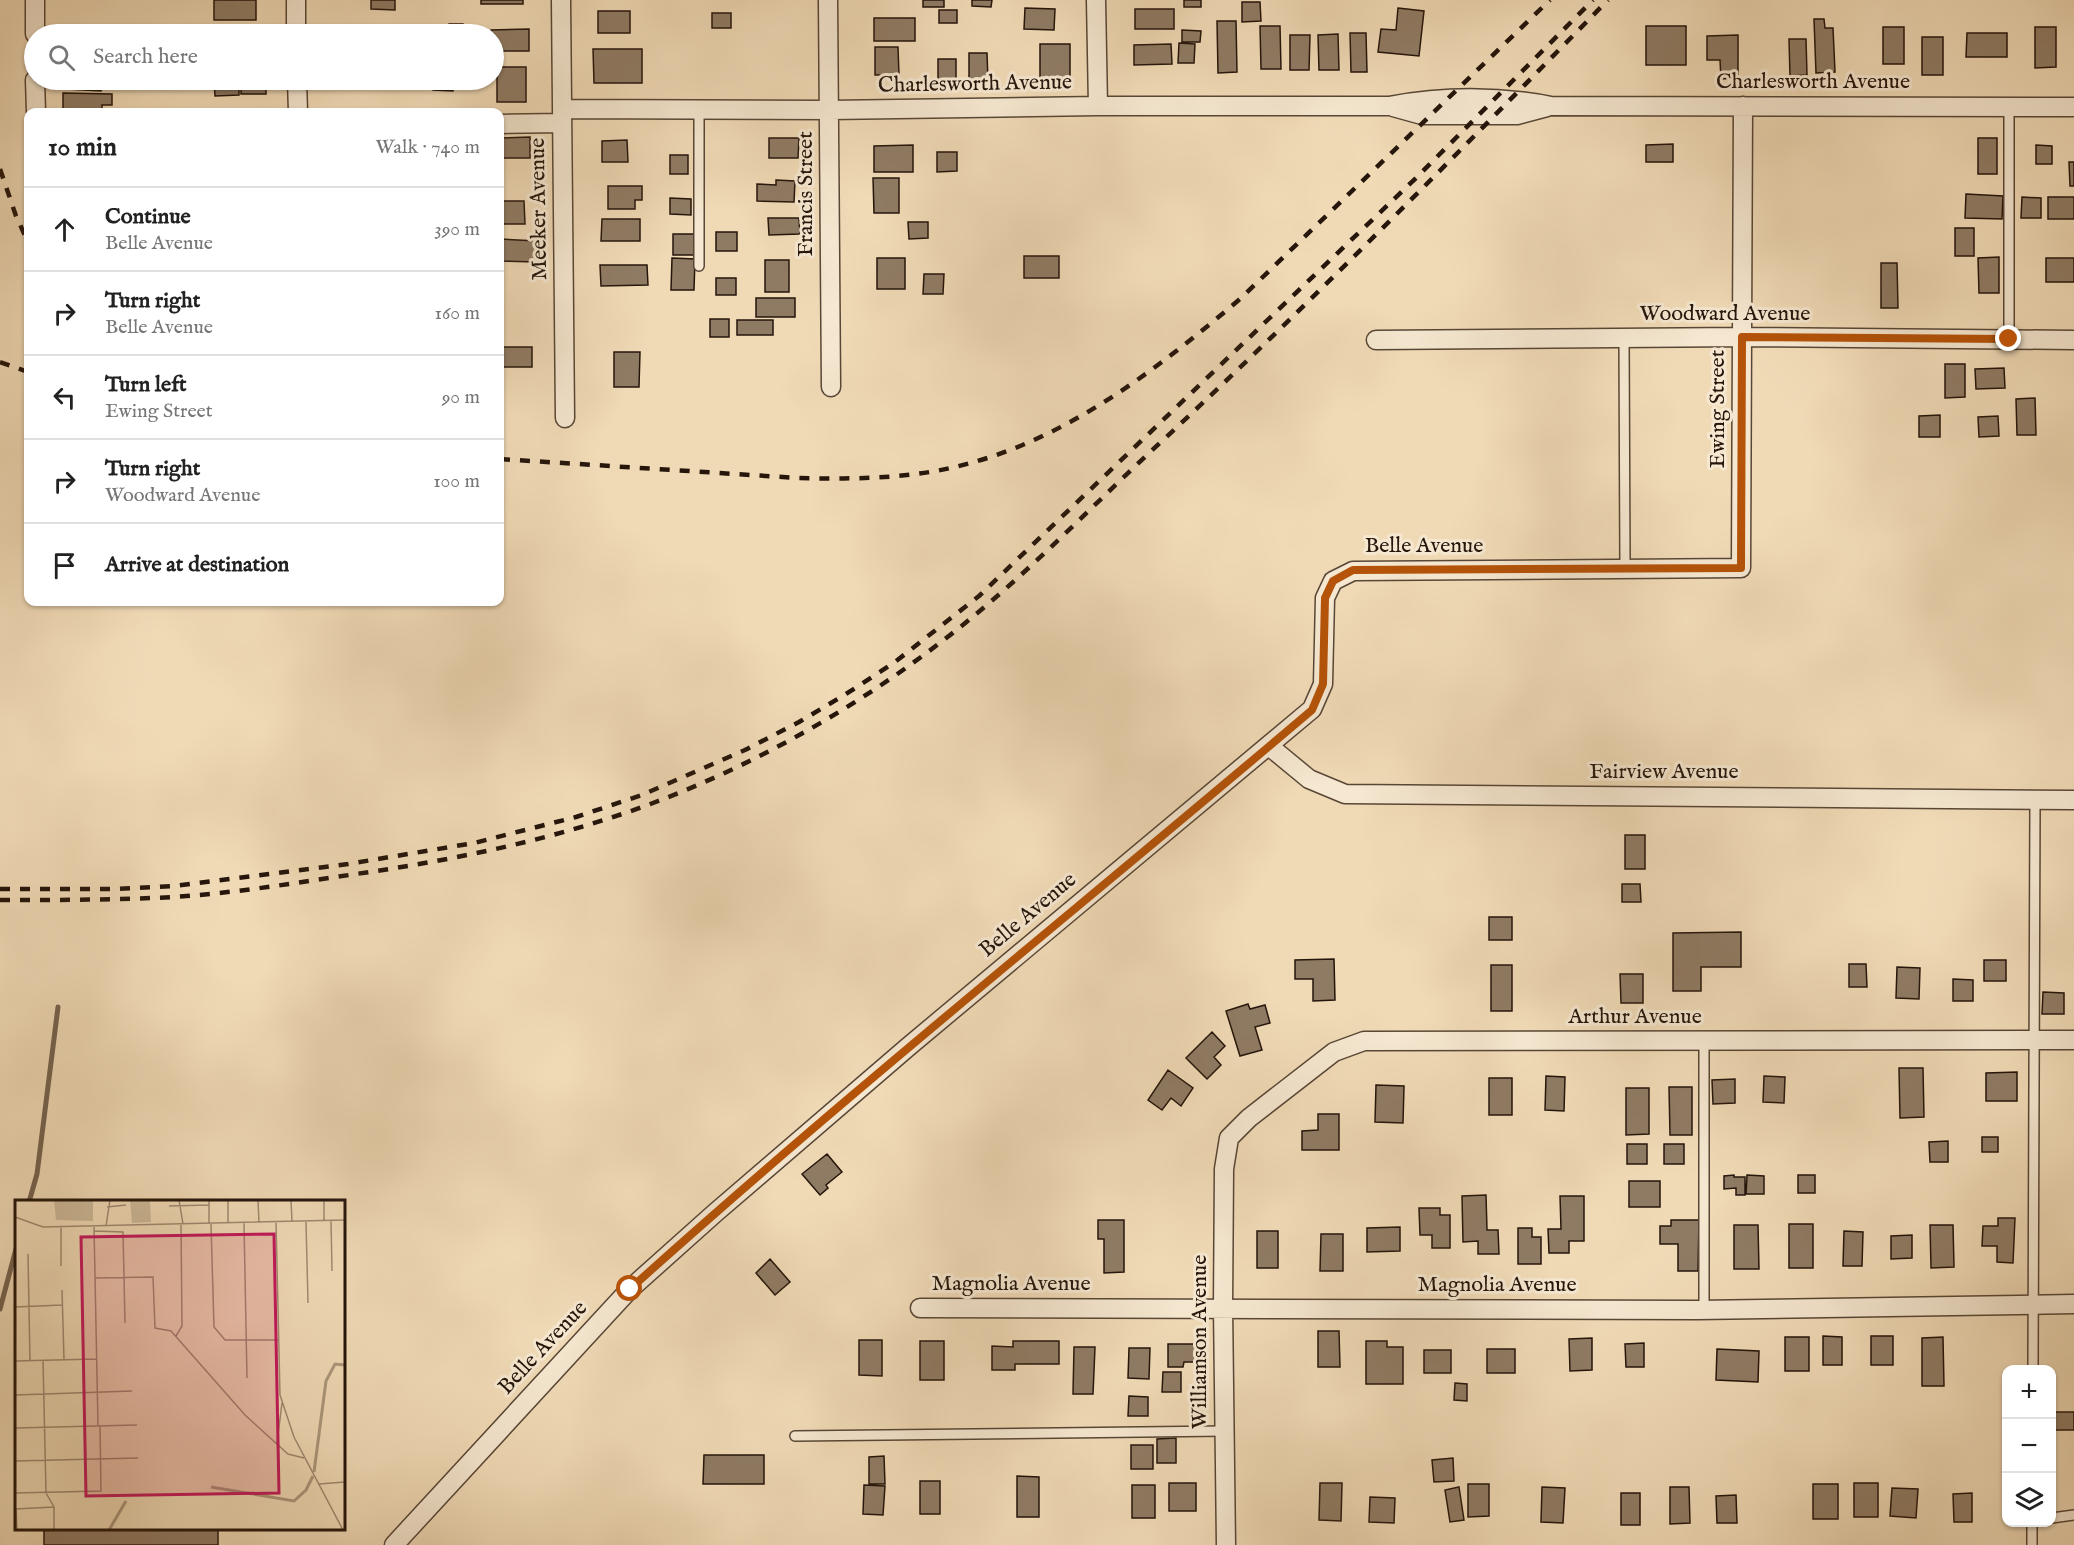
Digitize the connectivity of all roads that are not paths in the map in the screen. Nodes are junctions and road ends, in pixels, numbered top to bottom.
1 (35, 0) edge
2 (296, 0) edge
3 (561, 0) edge
4 (828, 0) edge
5 (1096, 0) edge
6 (35, 24) edge
7 (297, 24) edge
8 (35, 90) edge
9 (297, 90) edge
10 (1098, 106) junction
11 (1743, 106) junction
12 (2009, 107) junction
13 (2074, 107) edge
14 (36, 108) edge
15 (298, 108) edge
16 (699, 110) junction
17 (830, 111) junction
18 (562, 116) junction
19 (504, 123) edge
20 (699, 266) dead end
21 (1742, 337) junction
22 (1624, 338) junction
23 (2009, 339) junction
24 (1376, 340) dead end
25 (2074, 340) edge
26 (831, 387) dead end
27 (565, 418) dead end
28 (1741, 568) joint
29 (1625, 569) junction
30 (1269, 746) junction
31 (2035, 799) junction
32 (2074, 800) edge
33 (2074, 1040) edge
34 (1704, 1041) junction
35 (2034, 1041) junction
36 (1229, 1138) joint
37 (2074, 1304) edge
38 (2033, 1305) junction
39 (1223, 1307) junction
40 (920, 1308) dead end
41 (1704, 1310) junction
42 (2032, 1365) edge
43 (1225, 1431) junction
44 (795, 1436) dead end
45 (2074, 1515) edge
46 (2056, 1517) edge
47 (2032, 1527) edge
48 (398, 1544) edge
49 (1226, 1545) edge
50 (2032, 1545) edge

1 - 6 street
2 - 7 street
3 - 18 street, Meeker Avenue
4 - 17 street, Francis Street
5 - 10 street
8 - 14 street
9 - 15 street
10 - 11 street, Charlesworth Avenue
10 - 17 street, Charlesworth Avenue
11 - 12 street, Charlesworth Avenue
11 - 21 street, Ewing Street
12 - 13 street, Charlesworth Avenue
12 - 23 lane
16 - 17 street, Charlesworth Avenue
16 - 18 street, Charlesworth Avenue
16 - 20 lane
17 - 26 street, Francis Street
18 - 19 street, Charlesworth Avenue
18 - 27 street, Meeker Avenue
21 - 22 street, Woodward Avenue
21 - 23 street, Woodward Avenue
21 - 28 street, Ewing Street
22 - 24 street, Woodward Avenue
22 - 29 lane
23 - 25 street, Woodward Avenue
28 - 29 street, Belle Avenue
29 - 30 street, Belle Avenue
30 - 31 street, Fairview Avenue
30 - 48 street, Belle Avenue
31 - 32 street, Fairview Avenue
31 - 35 lane
33 - 35 street, Arthur Avenue
34 - 35 street, Arthur Avenue
34 - 36 street, Arthur Avenue
34 - 41 lane
35 - 38 lane
36 - 39 street, Williamson Avenue
37 - 38 street, Magnolia Avenue
38 - 41 street, Magnolia Avenue
38 - 42 lane
39 - 40 street, Magnolia Avenue
39 - 41 street, Magnolia Avenue
39 - 43 street, Williamson Avenue
43 - 44 lane
43 - 49 street, Williamson Avenue
45 - 46 lane
47 - 50 lane

